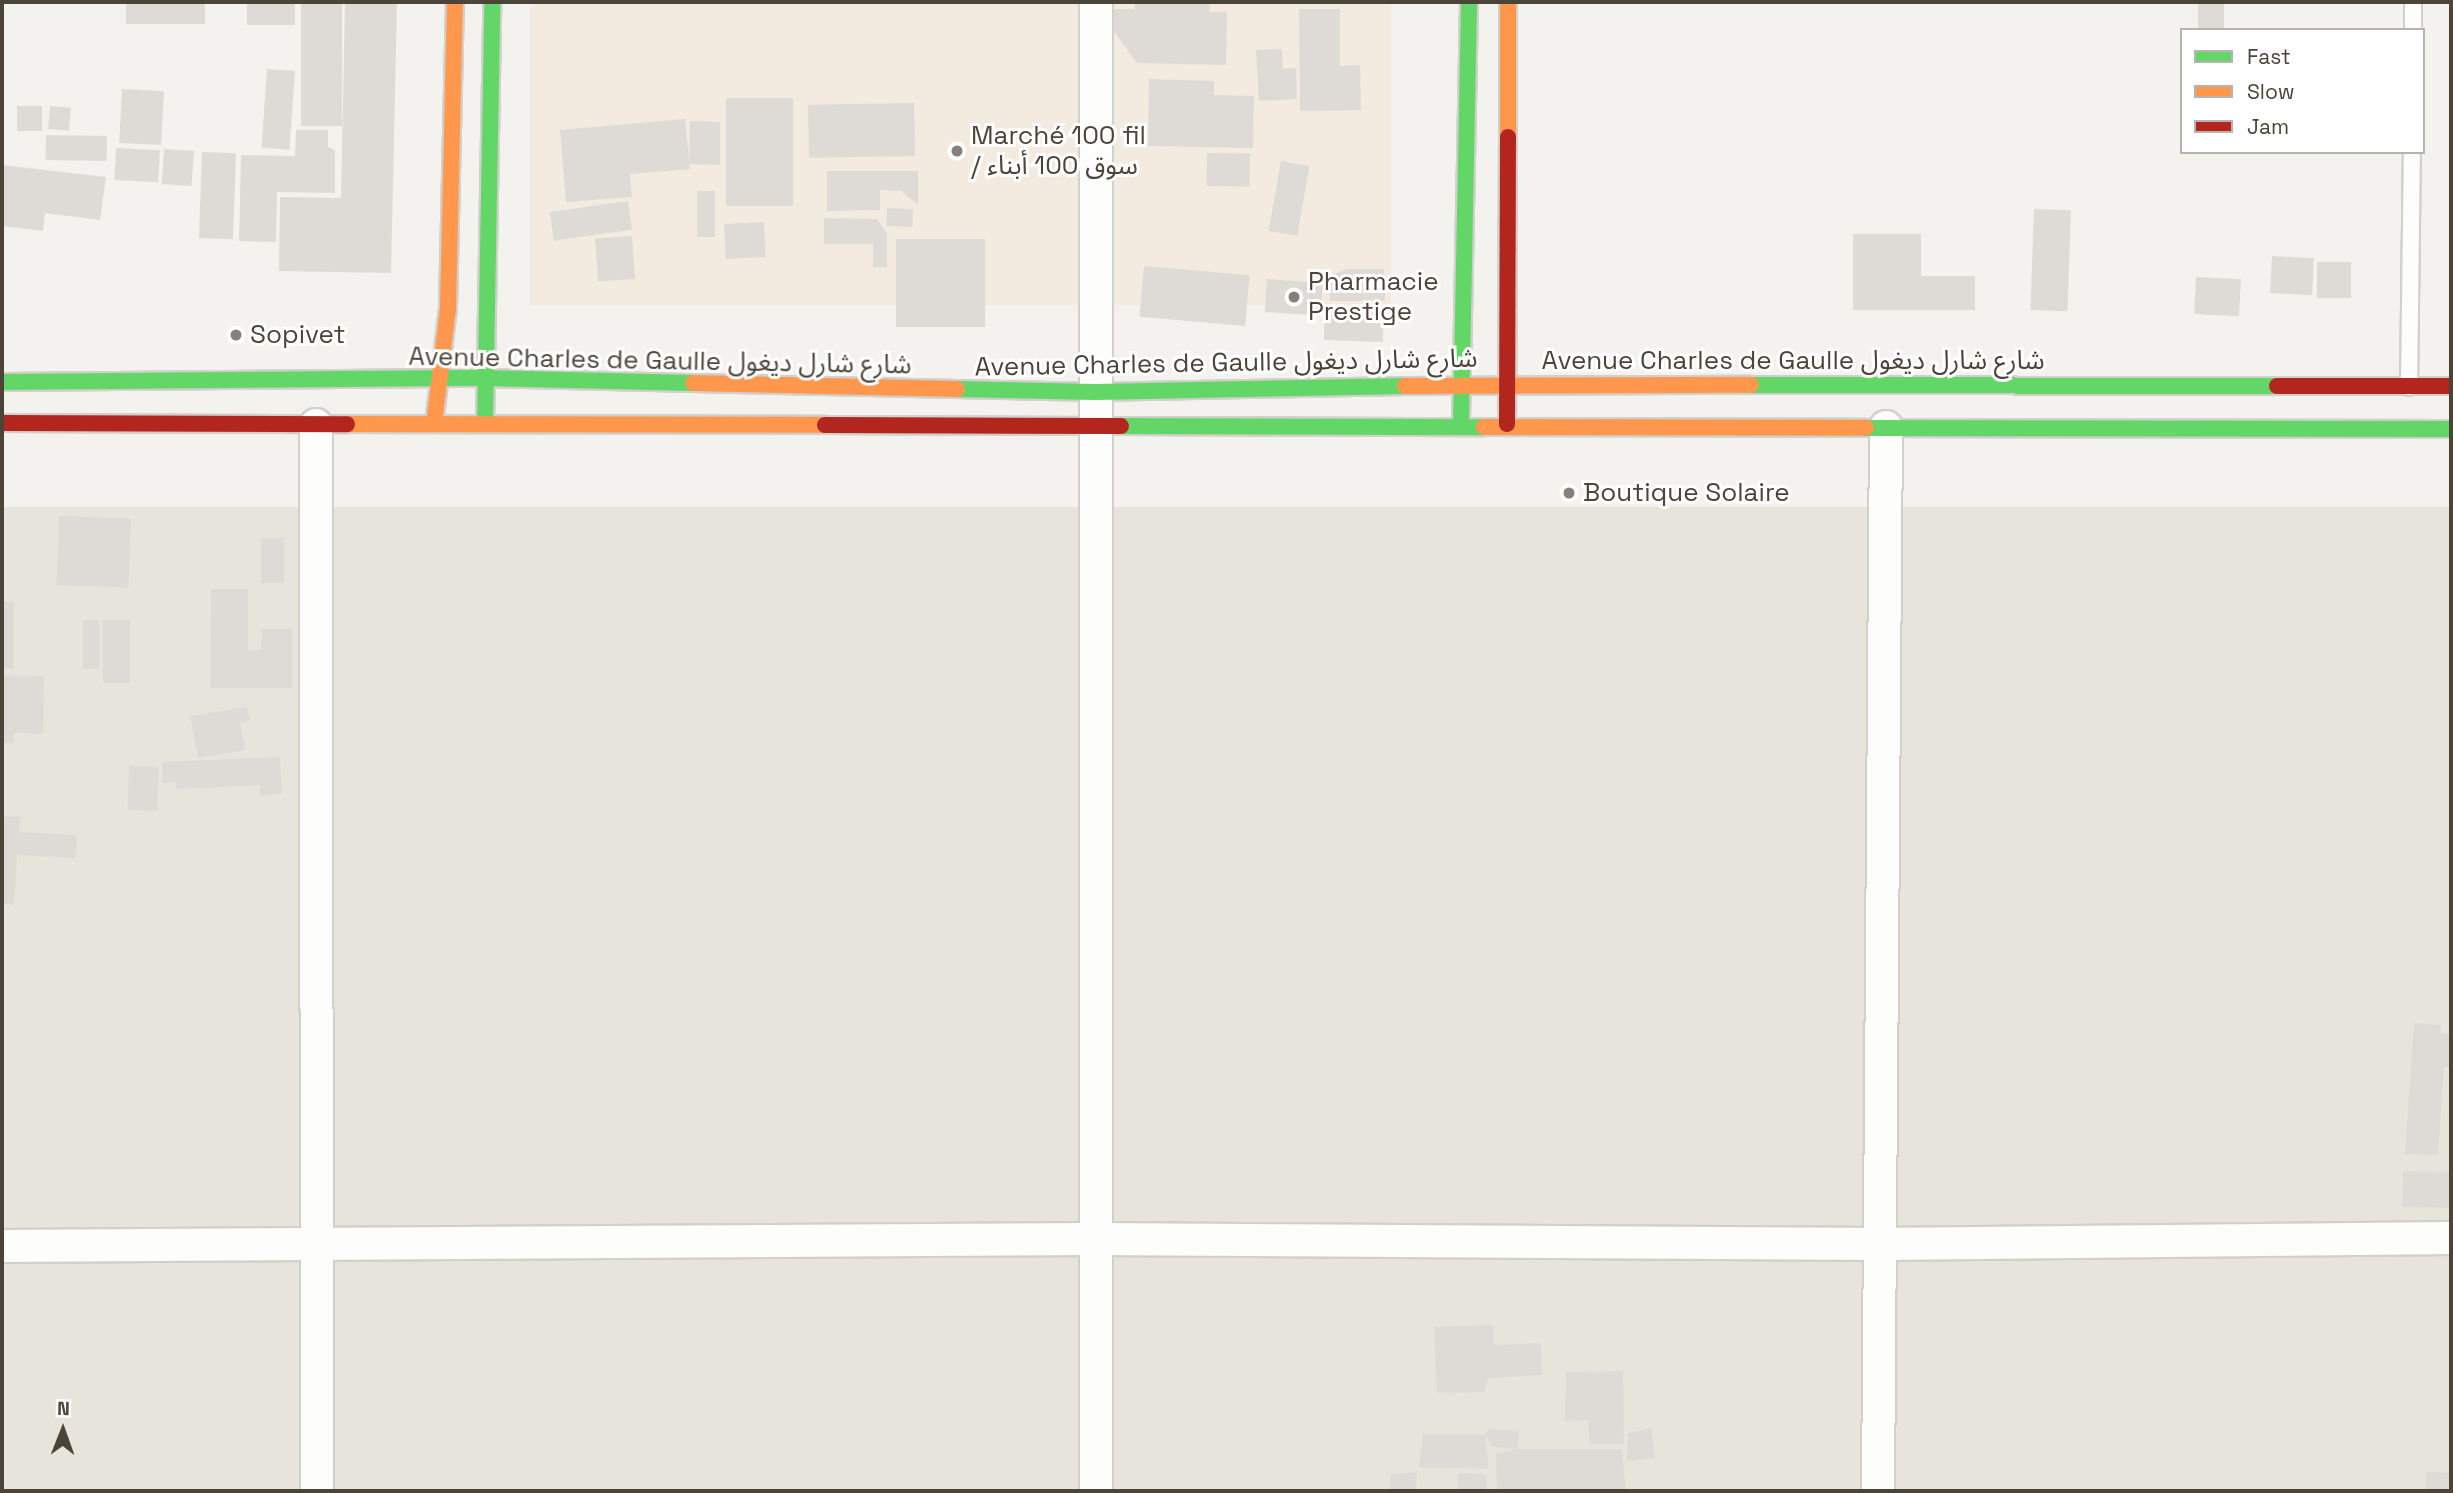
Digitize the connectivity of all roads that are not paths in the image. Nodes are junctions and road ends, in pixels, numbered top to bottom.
1 (455, 2) edge
2 (492, 2) edge
3 (1096, 2) edge
4 (1469, 2) edge
5 (1508, 2) edge
6 (2413, 2) edge
7 (2413, 28) edge
8 (2412, 154) edge
9 (484, 378) junction
10 (439, 381) junction
11 (2, 382) edge
12 (1509, 384) junction
13 (1461, 386) junction
14 (2451, 386) edge
15 (2409, 387) junction
16 (1095, 392) junction
17 (2, 423) edge
18 (434, 424) junction
19 (485, 424) junction
20 (1507, 424) junction
21 (316, 425) junction
22 (1094, 425) junction
23 (1461, 425) junction
24 (1886, 427) junction
25 (2451, 429) edge
26 (2451, 1238) edge
27 (1094, 1239) junction
28 (317, 1244) junction
29 (1879, 1244) junction
30 (2, 1246) edge
31 (317, 1491) edge
32 (1096, 1491) edge
33 (1878, 1491) edge

1 - 10 main road
2 - 9 main road
3 - 16 street
4 - 13 main road
5 - 12 main road
6 - 7 lane
8 - 15 lane
9 - 10 main road, Avenue Charles de Gaulle شارع شارل ديغول
9 - 16 main road, Avenue Charles de Gaulle شارع شارل ديغول
9 - 19 main road
10 - 11 main road, Avenue Charles de Gaulle شارع شارل ديغول
10 - 18 main road
12 - 13 main road, Avenue Charles de Gaulle شارع شارل ديغول
12 - 15 main road, Avenue Charles de Gaulle شارع شارل ديغول
12 - 20 main road
13 - 16 main road, Avenue Charles de Gaulle شارع شارل ديغول
13 - 23 main road
14 - 15 main road, Avenue Charles de Gaulle شارع شارل ديغول
16 - 22 street
17 - 21 main road
18 - 19 main road
18 - 21 main road
19 - 22 main road
20 - 23 main road
20 - 24 main road
21 - 28 street
22 - 23 main road
22 - 27 street
24 - 25 main road
24 - 29 street
26 - 29 street
27 - 28 street
27 - 29 street
27 - 32 street
28 - 30 street
28 - 31 street
29 - 33 street

